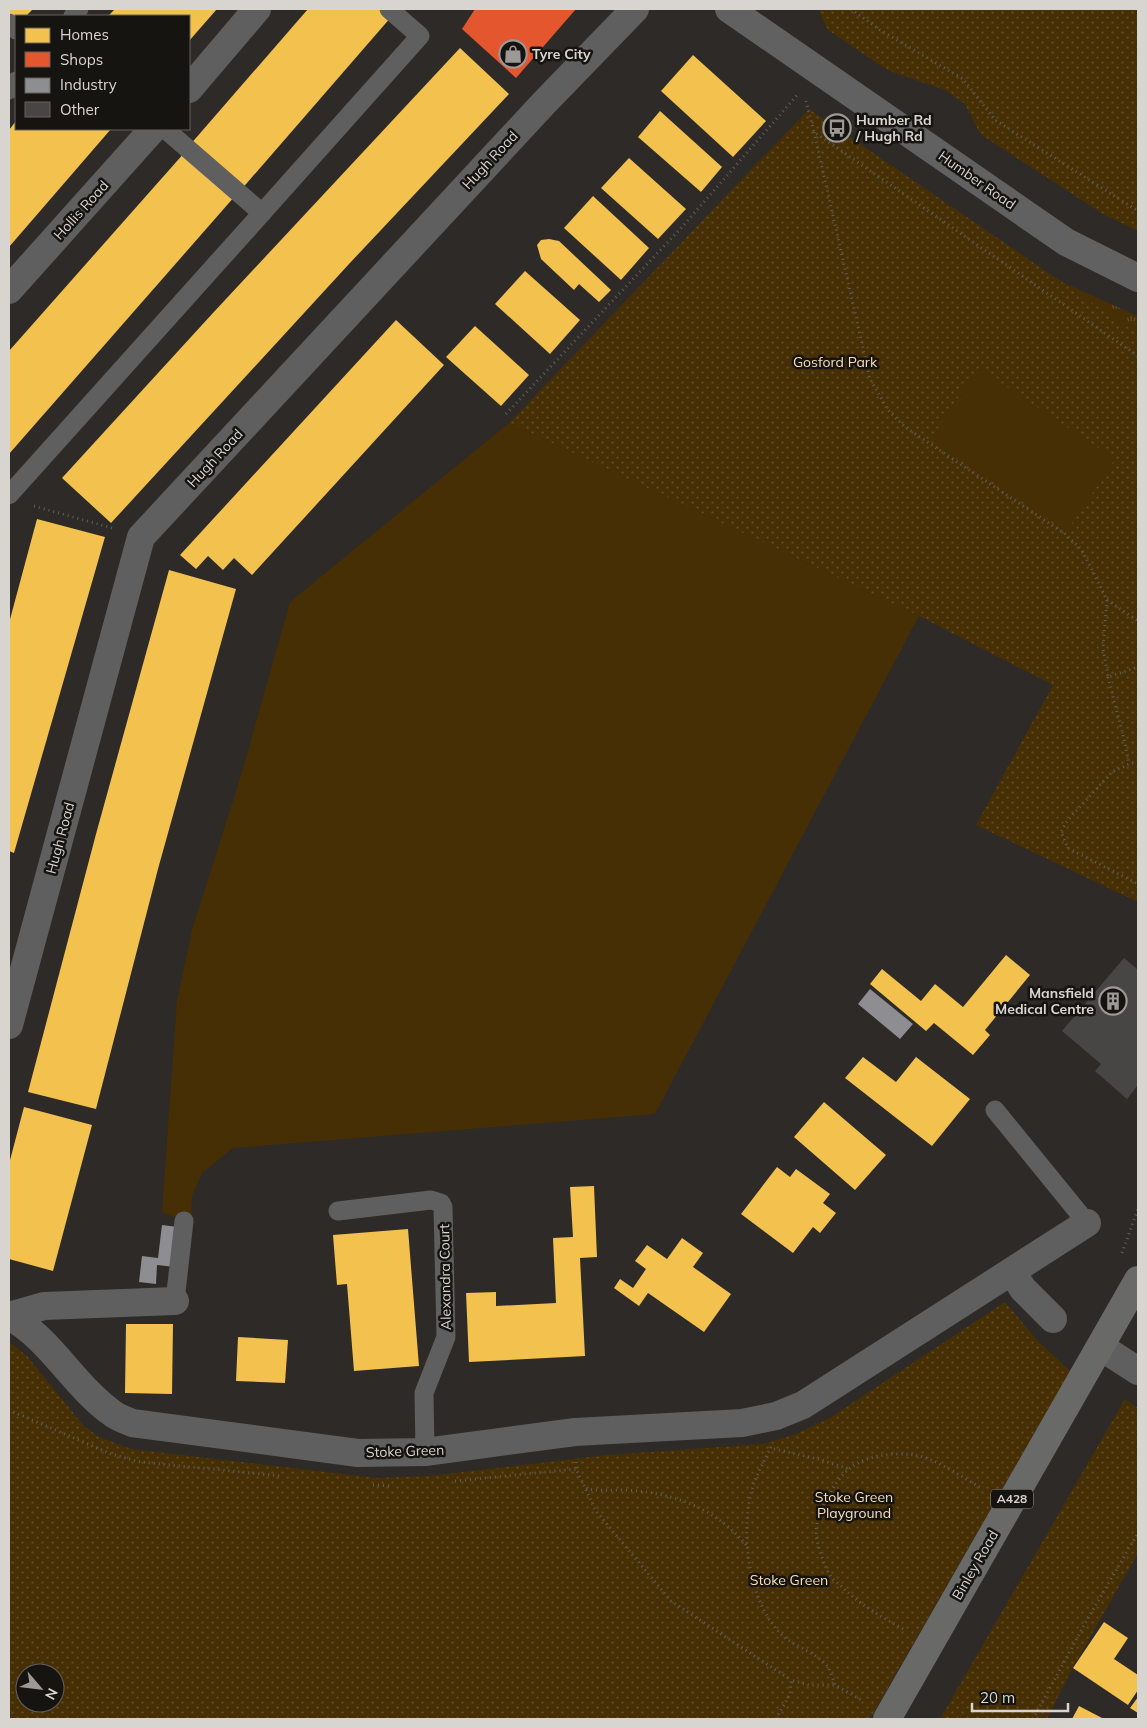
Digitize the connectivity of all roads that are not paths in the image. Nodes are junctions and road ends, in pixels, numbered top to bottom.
1 (257, 9) edge
2 (389, 9) edge
3 (634, 9) edge
4 (744, 13) edge
5 (190, 88) edge
6 (152, 130) edge
7 (166, 130) edge
8 (262, 213) junction
9 (1138, 278) edge
10 (9, 290) edge
11 (9, 495) edge
12 (9, 1026) edge
13 (995, 1110) dead end
14 (338, 1210) dead end
15 (184, 1221) dead end
16 (1087, 1223) joint
17 (1012, 1272) junction
18 (1138, 1280) edge
19 (175, 1301) joint
20 (9, 1316) edge
21 (1053, 1319) dead end
22 (1101, 1347) junction
23 (1138, 1371) edge
24 (425, 1452) junction
25 (887, 1719) edge

1 - 5 street
2 - 8 lane
3 - 12 street, Hugh Road
4 - 9 main road, Humber Road
6 - 10 street, Hollis Road
7 - 8 lane
8 - 11 lane
13 - 16 lane
14 - 24 lane, Alexandra Court
15 - 19 lane
16 - 17 street, Stoke Green
17 - 21 street
17 - 24 street, Stoke Green
18 - 22 main road, Binley Road / A428
19 - 20 street, Stoke Green
20 - 24 street, Stoke Green
22 - 23 street
22 - 25 main road, Binley Road / A428

